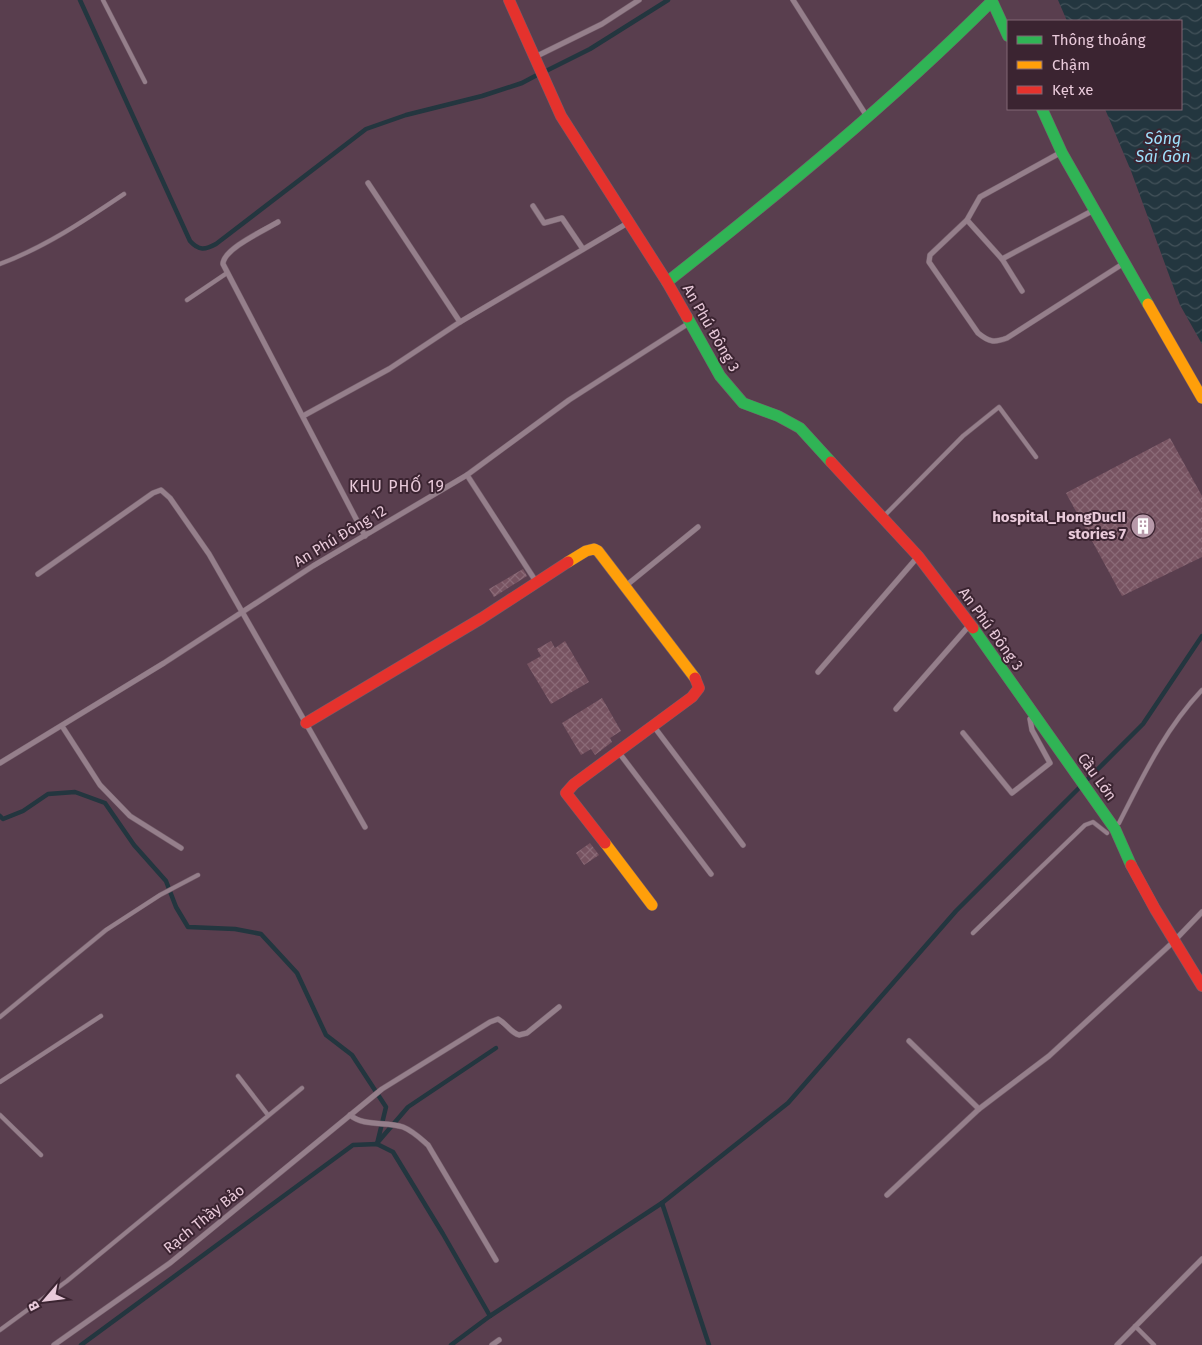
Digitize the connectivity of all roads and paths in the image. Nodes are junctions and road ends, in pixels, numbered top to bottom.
1 (103, 0) edge
2 (509, 0) edge
3 (640, 0) edge
4 (793, 0) edge
5 (992, 0) edge
6 (1007, 34) edge
7 (535, 61) junction
8 (145, 82) dead end
9 (1042, 110) edge
10 (869, 120) junction
11 (1062, 153) junction
12 (368, 183) dead end
13 (124, 194) dead end
14 (533, 206) dead end
15 (1094, 210) junction
16 (967, 220) junction
17 (278, 222) dead end
18 (628, 222) junction
19 (583, 249) junction
20 (1002, 259) junction
21 (0, 264) edge
22 (1123, 264) junction
23 (227, 272) junction
24 (667, 282) junction
25 (1022, 291) dead end
26 (187, 300) dead end
27 (460, 322) junction
28 (688, 324) junction
29 (1202, 398) edge
30 (303, 416) junction
31 (1036, 457) dead end
32 (467, 475) junction
33 (882, 518) junction
34 (698, 527) dead end
35 (365, 536) junction
36 (918, 556) junction
37 (38, 574) dead end
38 (537, 583) junction
39 (625, 586) junction
40 (242, 612) junction
41 (970, 624) junction
42 (818, 672) dead end
43 (1202, 690) edge
44 (1030, 708) junction
45 (896, 709) dead end
46 (306, 723) junction
47 (62, 726) junction
48 (653, 726) junction
49 (963, 733) dead end
50 (618, 752) junction
51 (1064, 757) joint
52 (0, 763) edge
53 (365, 827) dead end
54 (1116, 829) junction
55 (743, 845) dead end
56 (1122, 846) junction
57 (181, 848) dead end
58 (198, 874) dead end
59 (711, 874) dead end
60 (652, 905) dead end
61 (1202, 912) edge
62 (973, 933) dead end
63 (1174, 941) junction
64 (1202, 986) edge
65 (559, 1007) dead end
66 (100, 1016) dead end
67 (0, 1017) edge
68 (909, 1041) dead end
69 (238, 1076) dead end
70 (0, 1082) edge
71 (302, 1088) dead end
72 (979, 1109) junction
73 (0, 1115) edge
74 (268, 1115) junction
75 (350, 1115) junction
76 (41, 1155) dead end
77 (887, 1195) dead end
78 (1202, 1258) edge
79 (496, 1260) dead end
80 (1135, 1326) junction
81 (0, 1330) edge
82 (500, 1340) dead end
83 (54, 1345) edge
84 (492, 1345) edge
85 (1117, 1345) edge
86 (1154, 1345) edge

1 - 8 lane
2 - 7 street, An Phú Đông 3
3 - 7 street
4 - 10 street
5 - 6 street
5 - 10 street
7 - 18 street, An Phú Đông 3
9 - 11 street
10 - 24 street
11 - 15 street
11 - 16 street
12 - 27 street
13 - 21 lane
14 - 19 street
15 - 20 street
15 - 22 street
16 - 20 street
16 - 22 street
17 - 23 street
18 - 19 street
18 - 24 street, An Phú Đông 3
19 - 27 street
20 - 25 street
22 - 29 street
23 - 26 lane
23 - 30 street
24 - 28 street, An Phú Đông 3
27 - 30 street
28 - 32 street, An Phú Đông 12
28 - 33 street, An Phú Đông 3
30 - 35 street
31 - 33 lane
32 - 35 street, An Phú Đông 12
32 - 38 street
33 - 36 street, An Phú Đông 3
34 - 39 street
35 - 40 street, An Phú Đông 12
36 - 41 street, An Phú Đông 3
36 - 42 street
37 - 40 street
38 - 39 street
38 - 46 street
39 - 48 street
40 - 46 street
40 - 47 street, An Phú Đông 12
41 - 44 street, An Phú Đông 3
41 - 45 street
43 - 54 lane
44 - 49 street
44 - 51 street, An Phú Đông 3
46 - 53 street
47 - 52 street, An Phú Đông 12
47 - 57 street
48 - 50 street
48 - 55 street
50 - 59 street
50 - 60 street
51 - 54 street, Cầu Lớn
54 - 56 street
56 - 62 lane
56 - 63 street
58 - 67 lane
61 - 63 street
63 - 64 street
63 - 72 street
65 - 75 street, Rạch Thầy Bảo
66 - 70 lane
68 - 72 street
69 - 74 lane
71 - 74 lane
72 - 77 street
73 - 76 lane
74 - 81 lane
75 - 79 street
75 - 83 street, Rạch Thầy Bảo
78 - 80 street
80 - 85 street
80 - 86 lane
82 - 84 street

